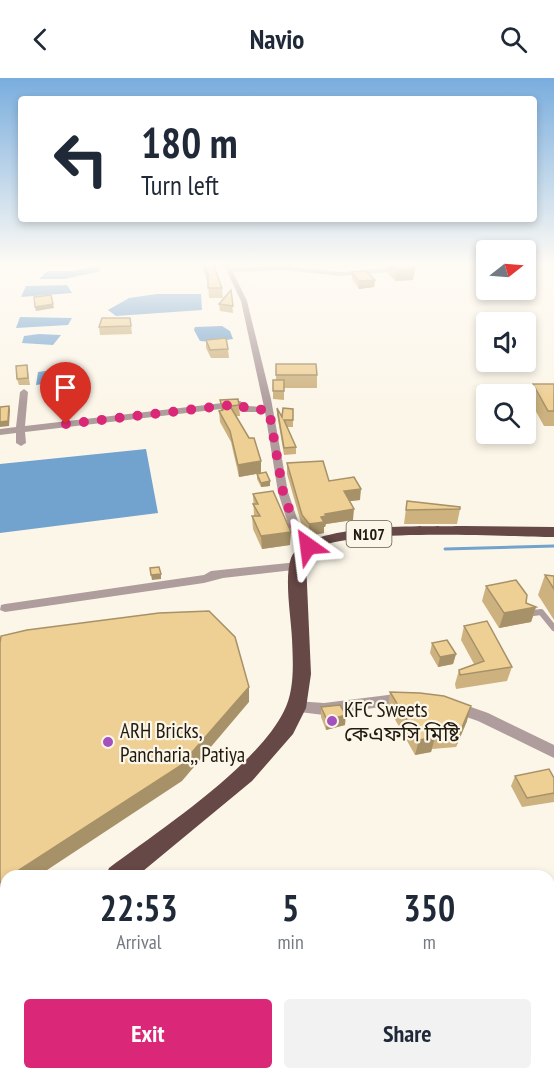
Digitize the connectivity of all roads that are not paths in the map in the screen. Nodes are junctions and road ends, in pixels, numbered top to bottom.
1 (246, 310) edge
2 (24, 392) dead end
3 (269, 410) junction
4 (20, 430) junction
5 (0, 432) edge
6 (21, 443) dead end
7 (554, 532) edge
8 (308, 546) junction
9 (298, 566) junction
10 (219, 575) junction
11 (168, 576) dead end
12 (5, 608) dead end
13 (525, 615) edge
14 (554, 628) edge
15 (415, 699) edge
16 (435, 702) edge
17 (296, 707) junction
18 (554, 752) edge
19 (125, 870) edge

1 - 3 street
2 - 4 street
3 - 4 street
3 - 8 street
4 - 5 street
4 - 6 street
7 - 8 highway, N107
8 - 9 highway
9 - 10 street
9 - 17 highway
10 - 11 street
10 - 12 street
13 - 14 lane
15 - 17 street
16 - 18 street
17 - 19 highway

